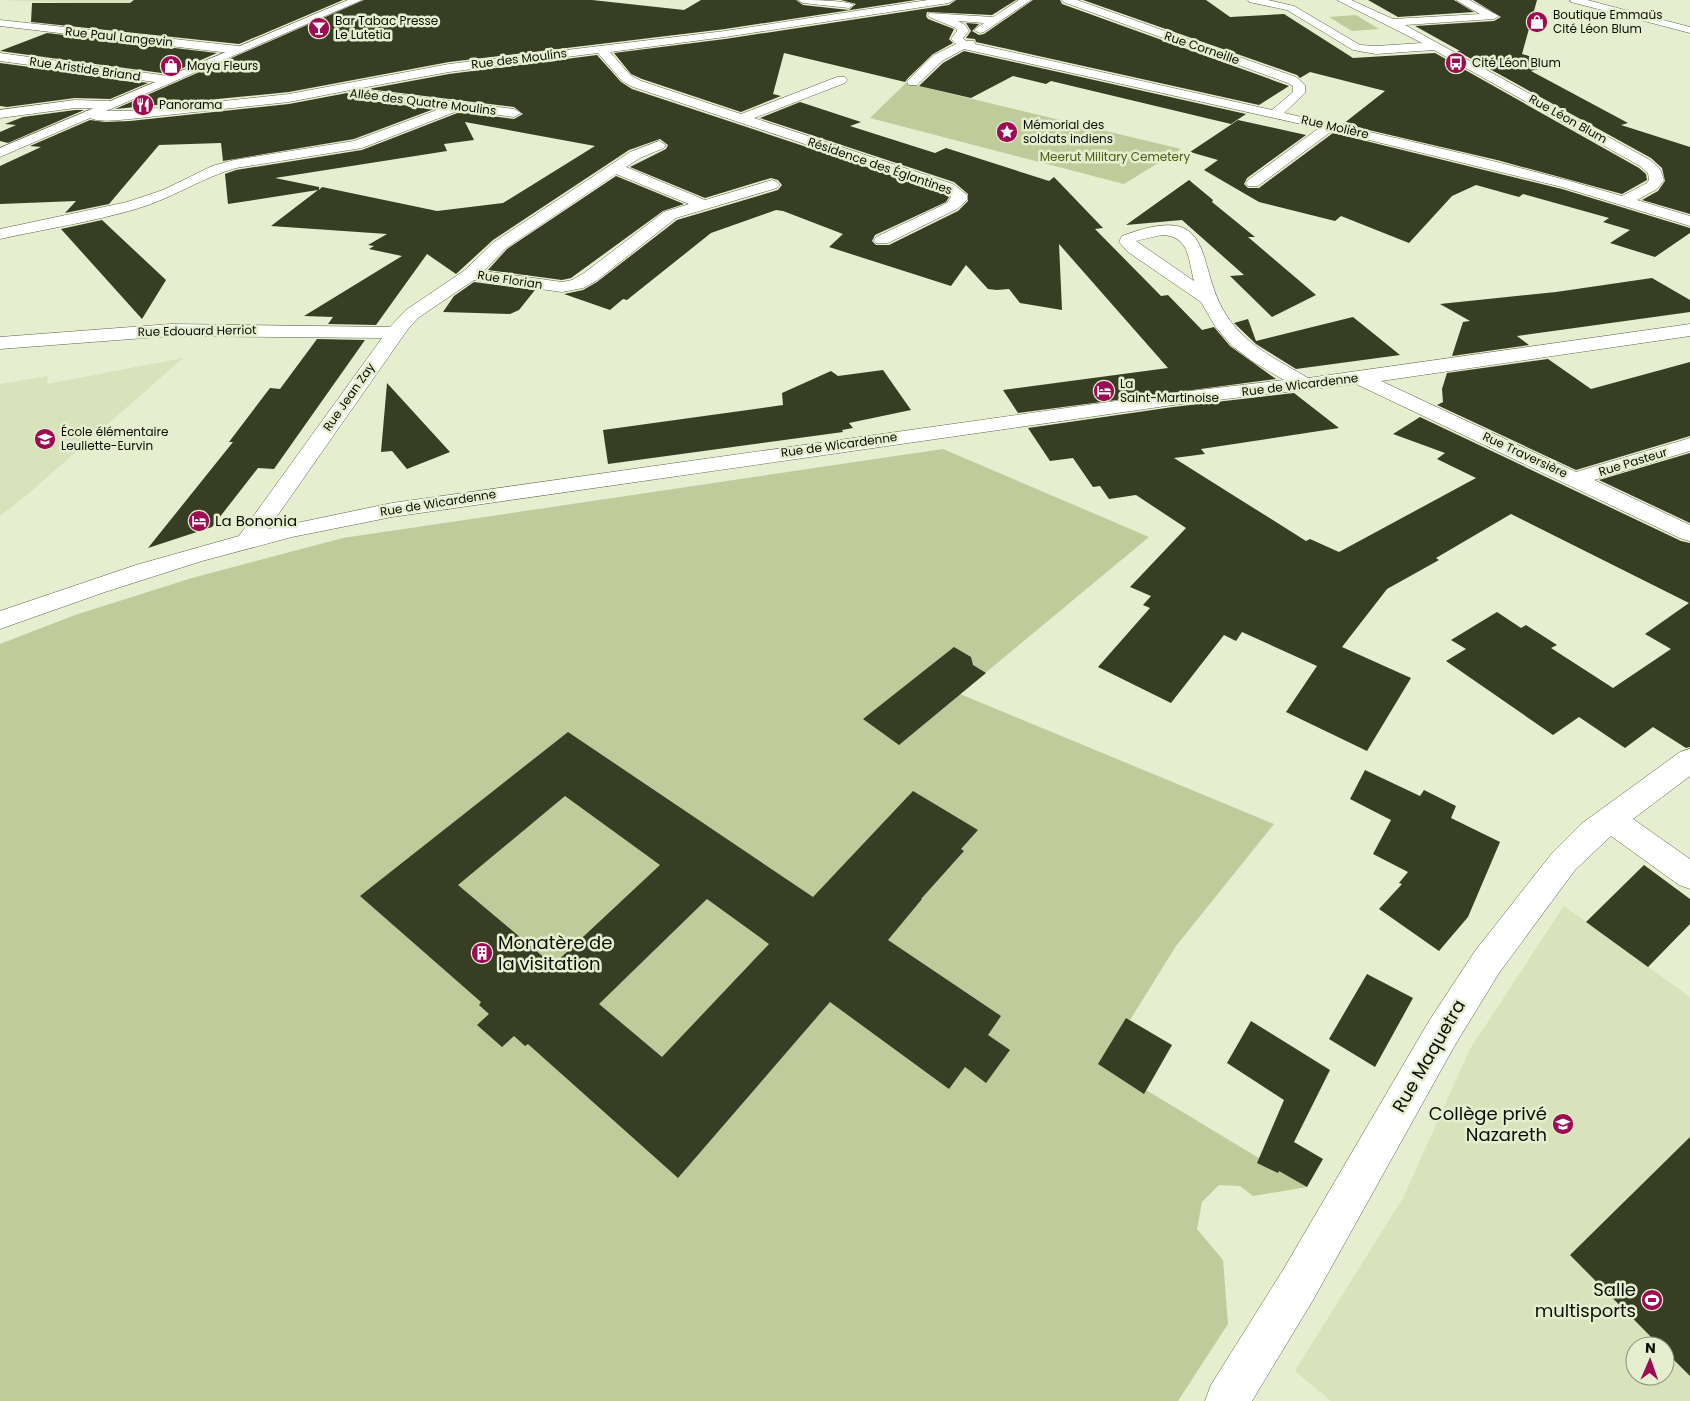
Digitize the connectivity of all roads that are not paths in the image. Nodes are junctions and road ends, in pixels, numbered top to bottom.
1 (357, 0) edge
2 (803, 0) edge
3 (949, 0) edge
4 (1026, 0) edge
5 (1067, 0) edge
6 (1255, 0) edge
7 (1342, 0) edge
8 (1461, 0) edge
9 (1575, 0) edge
10 (883, 10) junction
11 (933, 16) junction
12 (994, 20) junction
13 (1392, 22) junction
14 (0, 23) edge
15 (1690, 30) edge
16 (970, 45) junction
17 (1436, 46) junction
18 (600, 49) junction
19 (238, 50) junction
20 (0, 58) edge
21 (169, 80) junction
22 (840, 80) dead end
23 (912, 82) dead end
24 (331, 90) junction
25 (110, 105) junction
26 (459, 106) junction
27 (514, 113) dead end
28 (0, 114) edge
29 (91, 114) junction
30 (1275, 114) junction
31 (740, 118) junction
32 (1331, 126) junction
33 (659, 145) dead end
34 (0, 153) edge
35 (615, 168) junction
36 (1253, 184) dead end
37 (772, 185) dead end
38 (1624, 201) junction
39 (704, 205) junction
40 (1690, 221) edge
41 (0, 234) edge
42 (882, 240) dead end
43 (471, 274) junction
44 (1210, 300) junction
45 (1690, 330) edge
46 (394, 333) junction
47 (0, 343) edge
48 (1359, 378) junction
49 (1304, 384) junction
50 (1690, 444) edge
51 (1576, 479) junction
52 (1690, 534) edge
53 (247, 541) junction
54 (0, 620) edge
55 (1690, 760) edge
56 (1611, 819) junction
57 (1690, 876) edge
58 (1227, 1401) edge

1 - 19 street
2 - 10 street
3 - 10 street, Rue des Moulins
4 - 12 street
5 - 30 street, Rue Corneille
6 - 17 street
7 - 13 street, Rue Léon Blum
8 - 13 street
9 - 15 street
10 - 11 street
10 - 18 street, Rue des Moulins
11 - 12 street
11 - 16 street
12 - 16 street
13 - 17 street, Rue Léon Blum
14 - 19 street, Rue Paul Langevin
16 - 23 street
16 - 30 street, Rue Molière
17 - 38 street, Rue Léon Blum
18 - 24 street, Rue des Moulins
18 - 31 street, Résidence des Églantines
19 - 21 street
20 - 21 street, Rue Aristide Briand
21 - 25 street
22 - 31 street
24 - 26 street, Allée des Quatre Moulins
24 - 29 street, Rue des Moulins
25 - 28 street
25 - 29 street
26 - 27 street, Allée des Quatre Moulins
26 - 41 street
29 - 34 street
30 - 32 street, Rue Molière
31 - 42 street, Résidence des Églantines
32 - 36 street
32 - 38 street, Rue Molière
33 - 35 street, Rue Florian
35 - 39 street
35 - 43 street, Rue Florian
37 - 39 street, Rue Florian
38 - 40 street, Rue Molière
39 - 43 street, Rue Florian
43 - 46 street, Rue Jean Zay
44 - 44 street
44 - 49 street
45 - 48 street, Rue de Wicardenne
46 - 47 street, Rue Edouard Herriot
46 - 53 street, Rue Jean Zay
48 - 49 street, Rue de Wicardenne
48 - 51 street, Rue Traversière
49 - 53 street, Rue de Wicardenne
50 - 51 street, Rue Pasteur
51 - 52 street, Rue Traversière
53 - 54 street, Rue de Wicardenne
55 - 56 street, Rue Maquetra
56 - 57 street
56 - 58 street, Rue Maquetra

